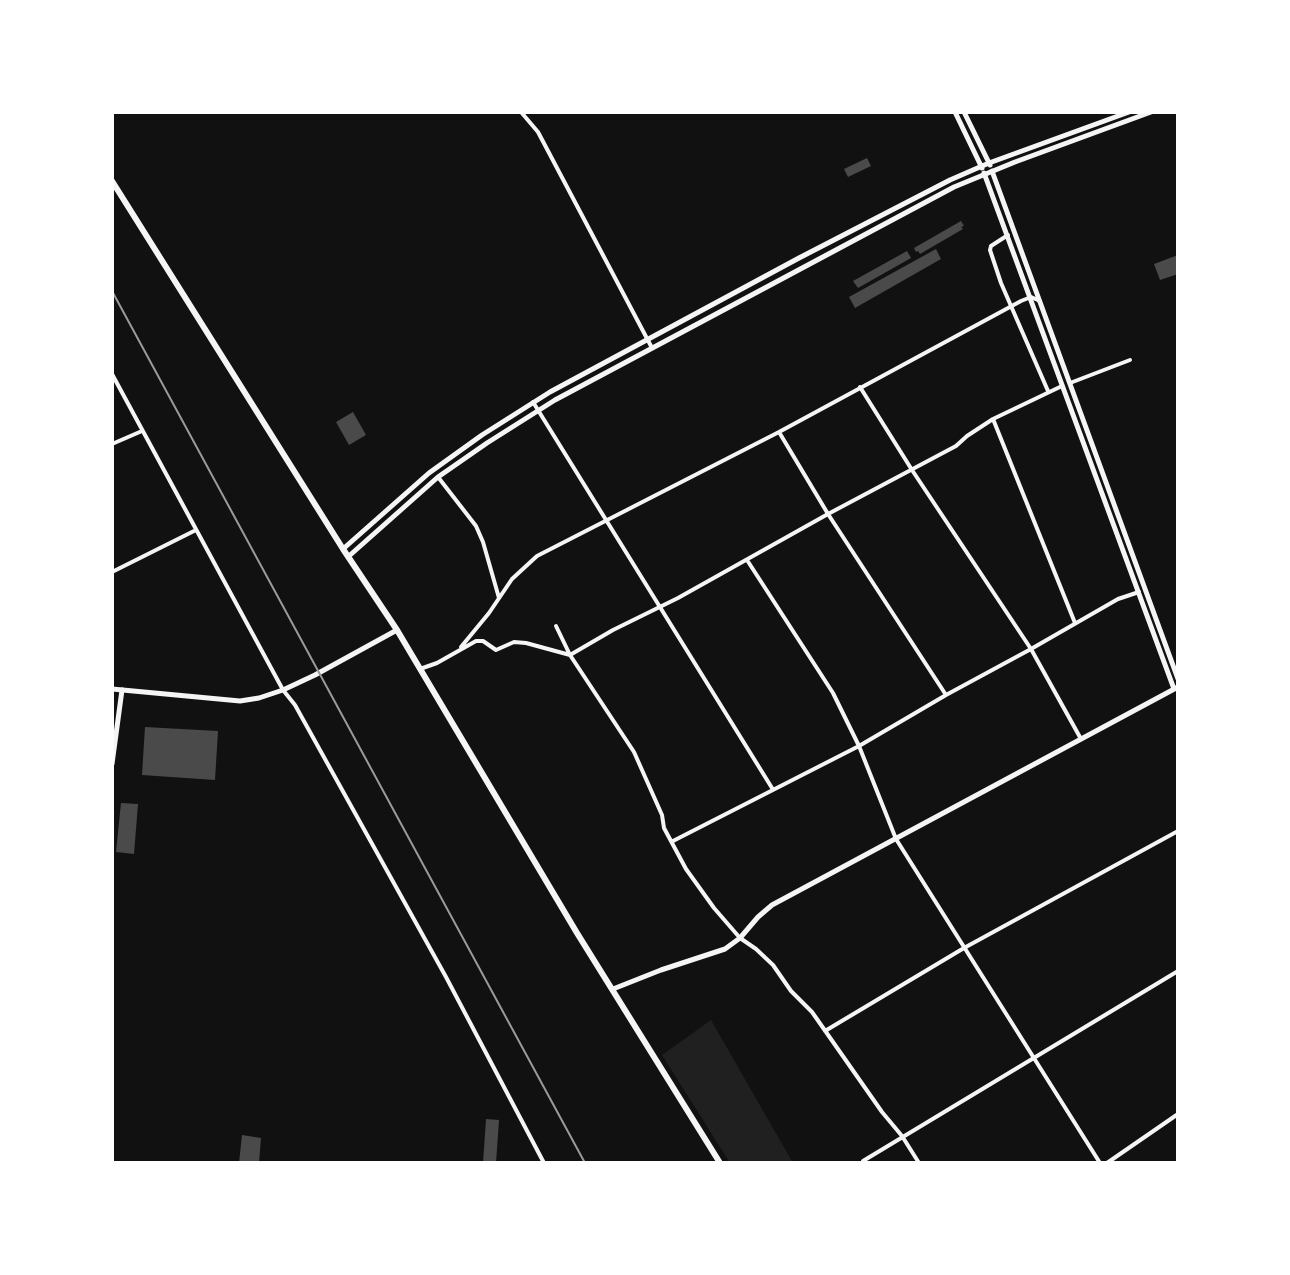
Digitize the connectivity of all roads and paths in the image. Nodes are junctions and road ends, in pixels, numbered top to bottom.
1 (521, 112) edge
2 (955, 112) edge
3 (964, 112) edge
4 (1129, 112) edge
5 (1151, 112) edge
6 (989, 163) junction
7 (981, 166) junction
8 (992, 171) junction
9 (984, 173) junction
10 (112, 181) edge
11 (1008, 235) junction
12 (1031, 297) junction
13 (1041, 301) junction
14 (1013, 306) junction
15 (647, 340) junction
16 (652, 348) junction
17 (1130, 360) dead end
18 (112, 374) edge
19 (1071, 383) junction
20 (1063, 385) junction
21 (860, 387) junction
22 (1048, 391) junction
23 (533, 402) junction
24 (538, 409) junction
25 (993, 419) junction
26 (142, 431) junction
27 (779, 432) junction
28 (112, 444) edge
29 (912, 470) junction
30 (438, 477) junction
31 (828, 514) junction
32 (607, 520) junction
33 (196, 530) junction
34 (343, 549) junction
35 (349, 556) junction
36 (747, 560) junction
37 (112, 572) edge
38 (1139, 592) junction
39 (499, 599) junction
40 (661, 607) junction
41 (1075, 623) junction
42 (556, 626) dead end
43 (397, 630) junction
44 (1031, 649) junction
45 (457, 652) junction
46 (570, 655) junction
47 (420, 669) junction
48 (1178, 679) edge
49 (112, 689) edge
50 (122, 690) junction
51 (283, 690) junction
52 (1177, 690) edge
53 (946, 695) junction
54 (1081, 739) junction
55 (859, 746) junction
56 (112, 764) edge
57 (772, 789) junction
58 (1178, 831) edge
59 (896, 839) junction
60 (672, 842) junction
61 (740, 938) junction
62 (964, 948) junction
63 (1178, 971) edge
64 (613, 989) junction
65 (824, 1032) junction
66 (1034, 1057) junction
67 (1178, 1114) edge
68 (902, 1136) junction
69 (863, 1161) dead end
70 (544, 1163) edge
71 (720, 1163) edge
72 (919, 1163) edge
73 (1100, 1163) edge
74 (1107, 1163) edge

1 - 15 street
2 - 7 main road
3 - 6 main road
4 - 6 main road
5 - 8 main road
6 - 7 main road
6 - 8 main road
7 - 9 main road
7 - 15 main road
8 - 9 main road
8 - 13 main road
9 - 11 main road
9 - 16 main road
10 - 34 main road
11 - 12 main road
11 - 14 street
12 - 13 street
12 - 14 street
12 - 20 main road
13 - 19 main road
14 - 21 street
14 - 22 street
15 - 16 street
15 - 23 main road
16 - 24 main road
17 - 19 street
18 - 26 street
19 - 20 street
19 - 48 main road
20 - 22 street
20 - 38 main road
21 - 27 street
21 - 29 street
22 - 25 street
23 - 24 street
23 - 34 main road
24 - 30 main road
24 - 32 street
25 - 29 street
25 - 41 street
26 - 28 street
26 - 33 street
27 - 31 street
27 - 32 street
29 - 31 street
29 - 44 street
30 - 35 main road
30 - 39 street
31 - 36 street
31 - 53 street
32 - 39 street
32 - 40 street
33 - 37 street
33 - 51 street
34 - 35 main road
35 - 43 main road
36 - 40 street
36 - 55 street
38 - 41 street
38 - 52 main road
39 - 45 street
40 - 46 street
40 - 57 street
41 - 44 street
42 - 46 street
43 - 47 main road
43 - 51 main road
44 - 53 street
44 - 54 street
45 - 46 street
45 - 47 street
46 - 60 street
47 - 64 main road
49 - 50 main road
50 - 51 main road
50 - 56 main road
51 - 70 street
52 - 54 main road
53 - 55 street
54 - 59 main road
55 - 57 street
55 - 59 street
57 - 60 street
58 - 62 street
59 - 61 main road
59 - 62 street
60 - 61 street
61 - 64 main road
61 - 65 street
62 - 65 street
62 - 66 street
63 - 66 street
64 - 71 main road
65 - 68 street
66 - 68 street
66 - 73 street
67 - 74 street
68 - 69 street
68 - 72 street

